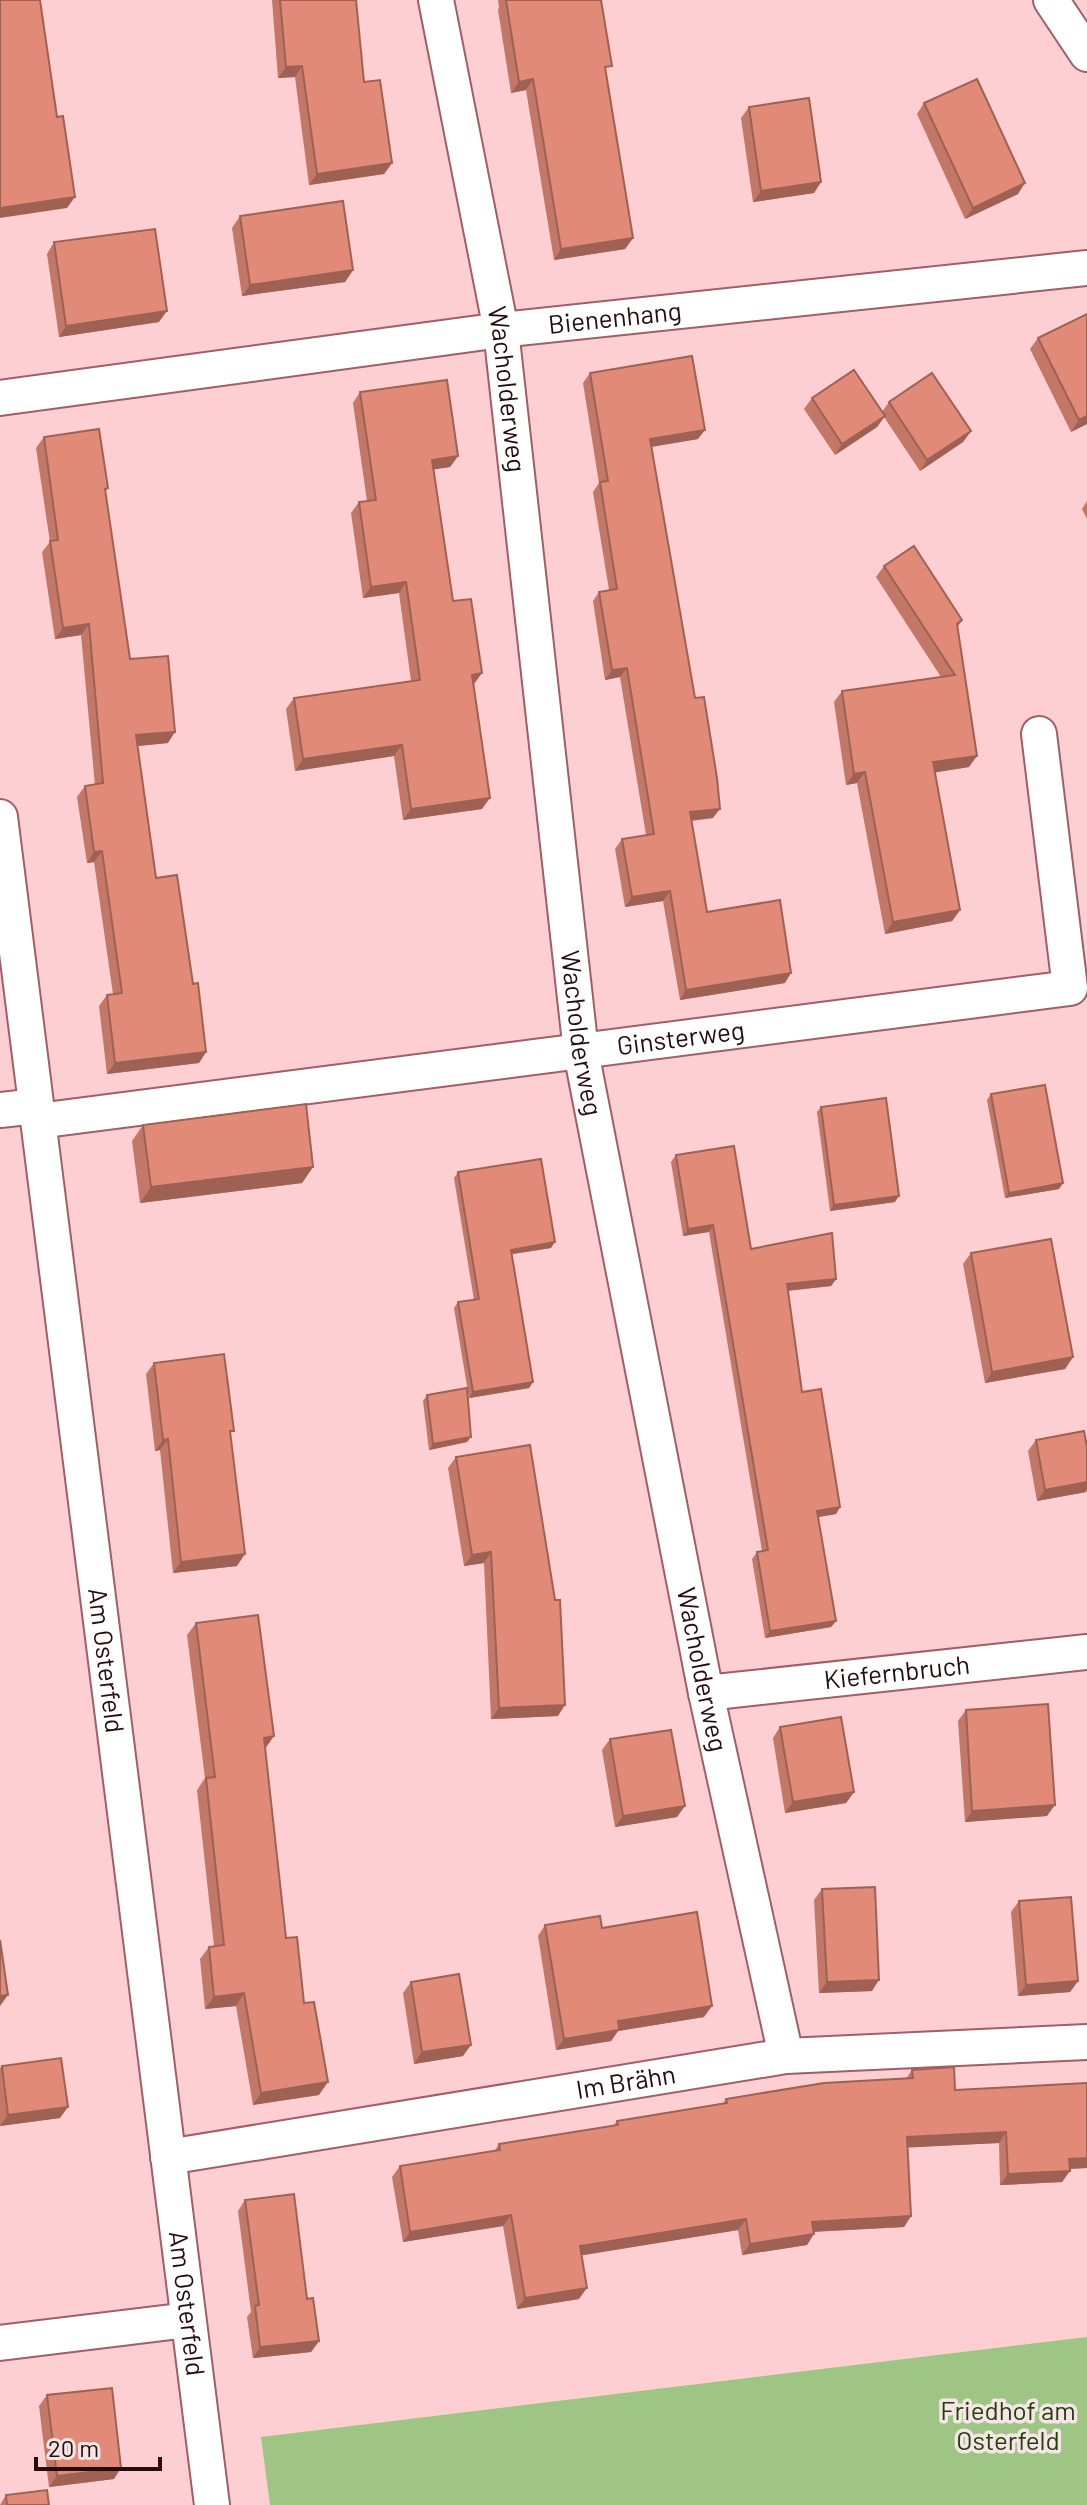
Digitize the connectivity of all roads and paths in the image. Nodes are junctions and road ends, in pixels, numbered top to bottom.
1 (436, 0) edge
2 (1051, 0) edge
3 (1087, 54) edge
4 (1087, 268) edge
5 (501, 330) junction
6 (0, 398) edge
7 (1039, 734) dead end
8 (0, 817) edge
9 (581, 1052) junction
10 (0, 1110) edge
11 (37, 1114) junction
12 (1087, 1652) edge
13 (706, 1693) junction
14 (1087, 2042) edge
15 (786, 2056) junction
16 (168, 2157) junction
17 (188, 2320) junction
18 (0, 2343) edge
19 (212, 2505) edge

1 - 5 street, Wacholderweg
2 - 3 street
4 - 5 street, Bienenhang
5 - 6 street, Bienenhang
5 - 9 street, Wacholderweg
7 - 9 street, Ginsterweg
8 - 11 street, Am Osterfeld
9 - 11 street, Ginsterweg
9 - 13 street, Wacholderweg
10 - 11 street, Ginsterweg
11 - 16 street, Am Osterfeld
12 - 13 street, Kiefernbruch
13 - 15 street, Wacholderweg
14 - 15 street, Im Brähn
15 - 16 street, Im Brähn
16 - 17 street, Am Osterfeld
17 - 18 street
17 - 19 street, Am Osterfeld

